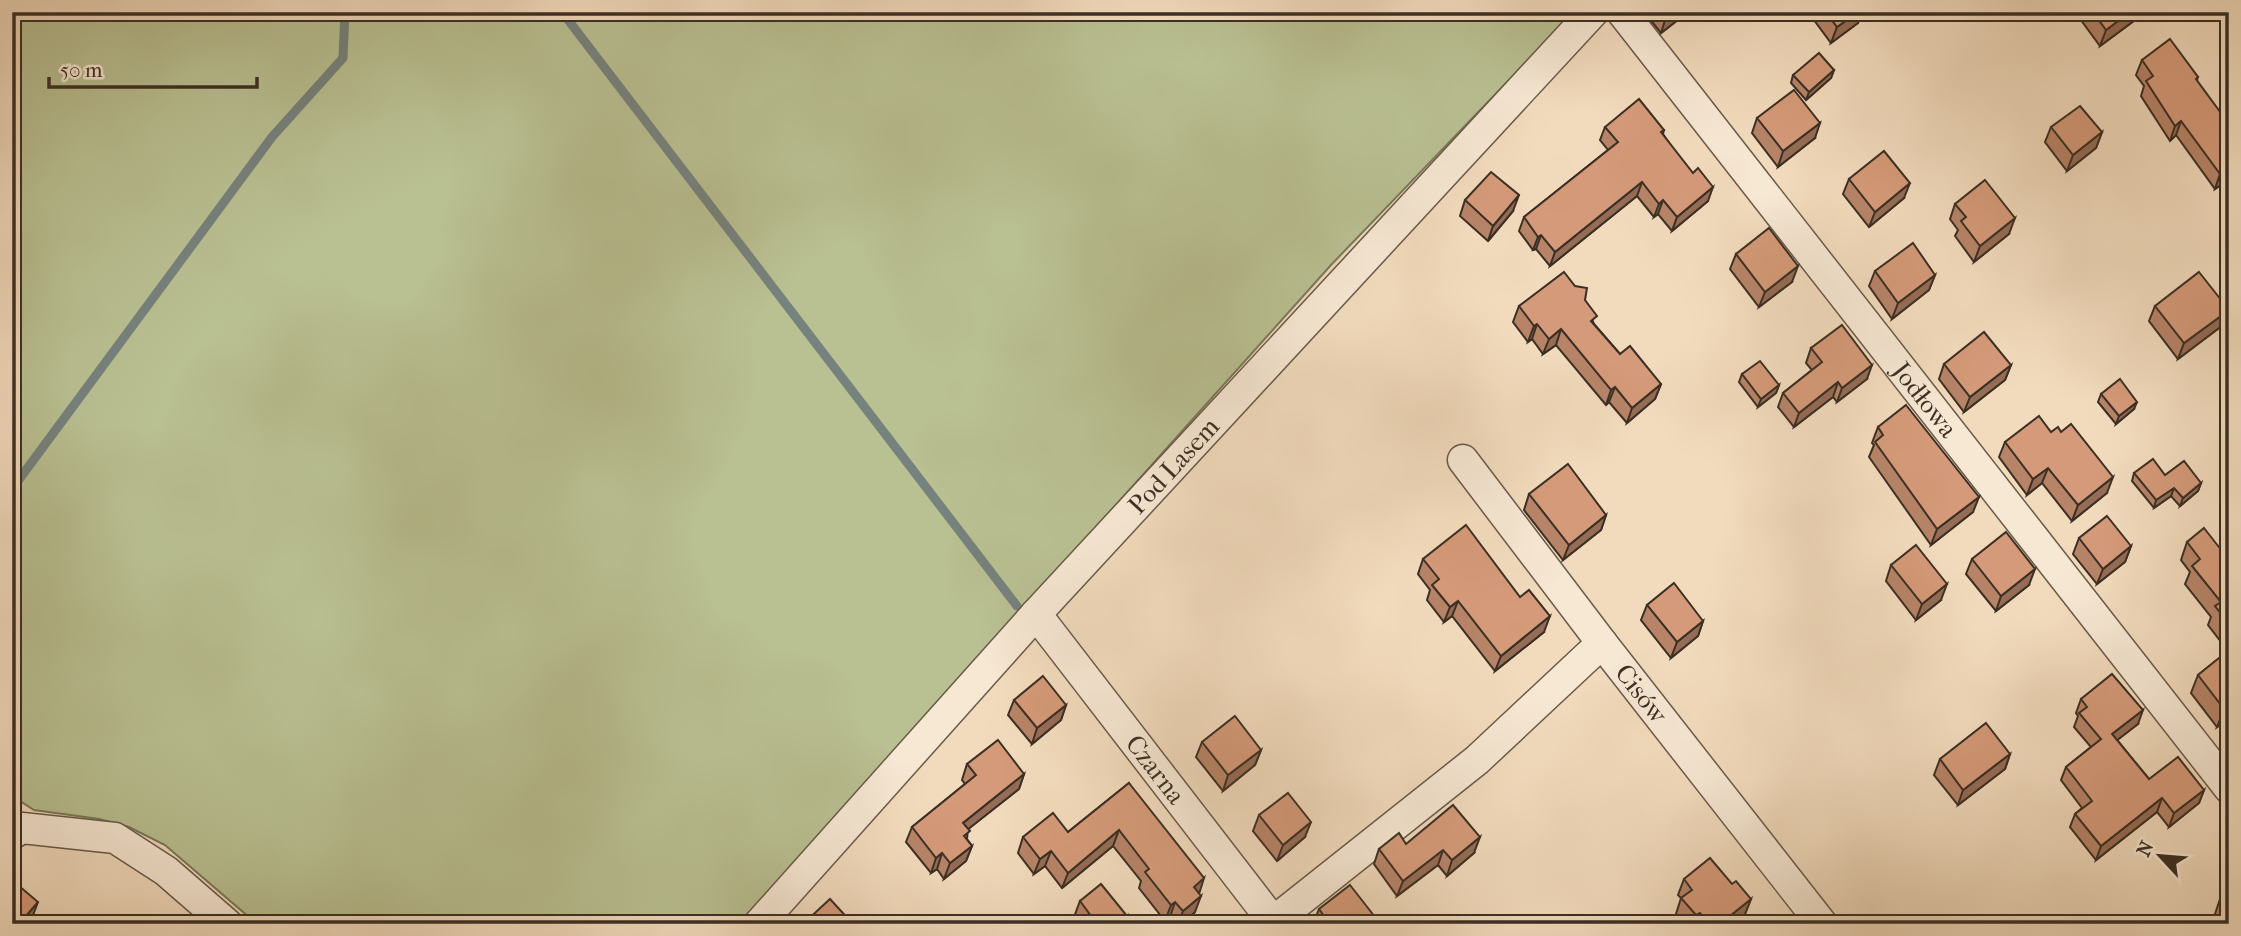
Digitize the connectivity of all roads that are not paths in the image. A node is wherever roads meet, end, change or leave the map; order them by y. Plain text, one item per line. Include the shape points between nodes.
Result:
1 (1593, 12) edge
2 (1622, 12) edge
3 (1463, 460) dead end
4 (1036, 614) junction
5 (1602, 643) junction
6 (2229, 788) edge
7 (12, 834) edge
8 (1274, 923) edge
9 (227, 924) edge
10 (759, 924) edge
11 (1822, 924) edge

1 - 4 street, Pod Lasem
2 - 6 street, Jodłowa
3 - 5 street, Cisów
4 - 8 street, Czarna
4 - 10 street, Pod Lasem
5 - 8 street via 1478,760
5 - 11 street, Cisów
7 - 9 street via 22,828 115,838 166,871

